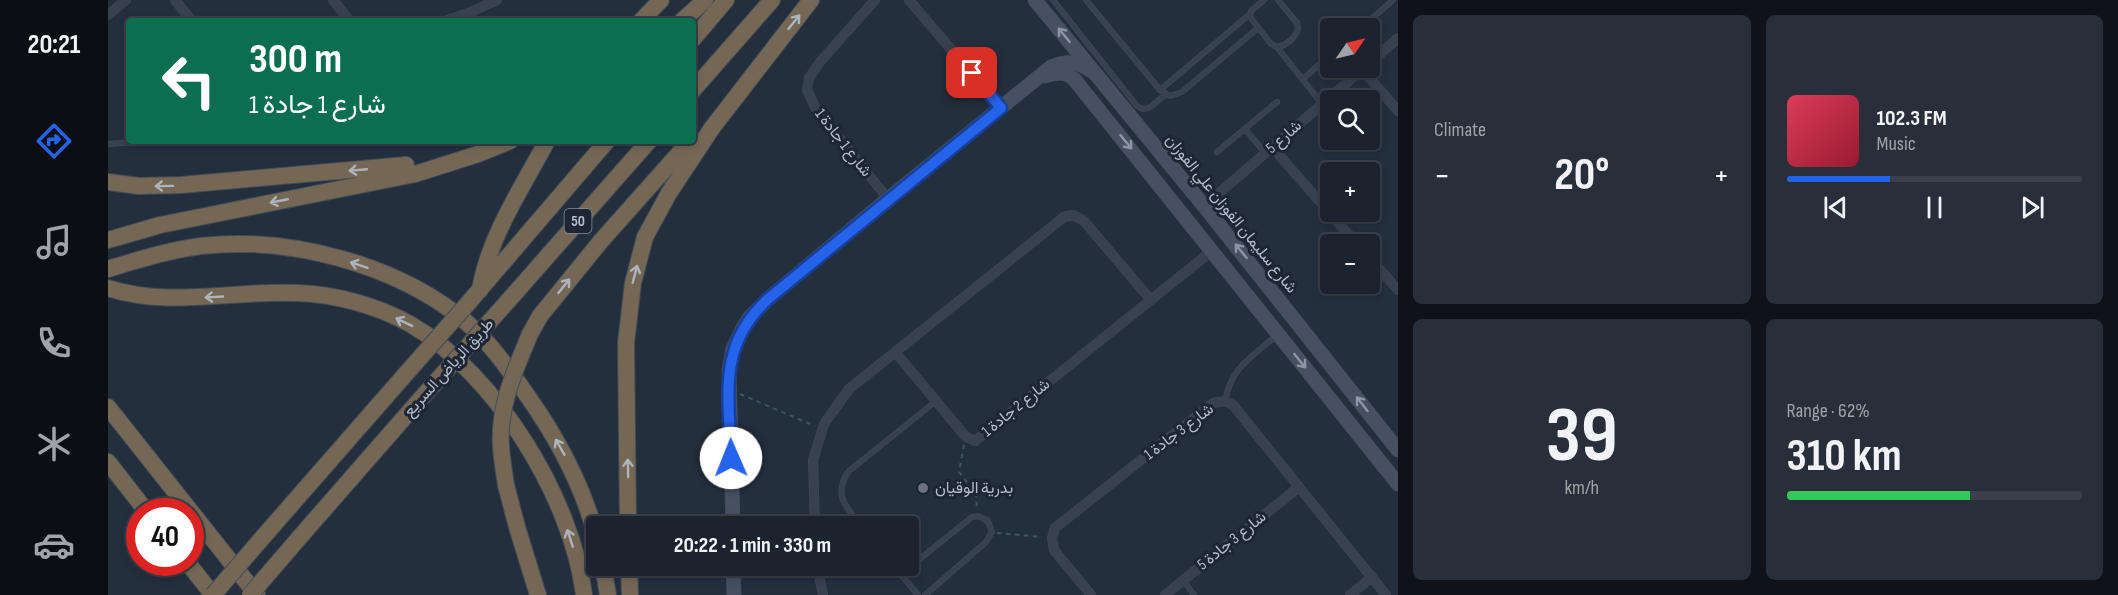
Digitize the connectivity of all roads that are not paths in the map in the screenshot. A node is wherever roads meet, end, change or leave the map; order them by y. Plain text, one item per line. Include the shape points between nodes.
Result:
1 (126, 0) edge
2 (175, 0) edge
3 (333, 0) edge
4 (661, 0) edge
5 (692, 0) edge
6 (705, 0) edge
7 (726, 0) edge
8 (772, 0) edge
9 (811, 0) edge
10 (875, 0) edge
11 (909, 0) edge
12 (1035, 0) edge
13 (1053, 0) edge
14 (1086, 0) edge
15 (1264, 0) edge
16 (1278, 0) edge
17 (1393, 0) edge
18 (490, 2) edge
19 (1250, 14) junction
20 (108, 15) edge
21 (190, 18) edge
22 (348, 18) edge
23 (452, 18) edge
24 (644, 18) edge
25 (677, 18) edge
26 (685, 18) edge
27 (1372, 18) edge
28 (1258, 28) junction
29 (696, 35) edge
30 (1398, 38) edge
31 (774, 46) junction
32 (1277, 47) junction
33 (1380, 54) edge
34 (1320, 64) edge
35 (1043, 76) junction
36 (1352, 78) edge
37 (1373, 78) edge
38 (1303, 79) junction
39 (1101, 80) junction
40 (696, 87) edge
41 (1160, 90) junction
42 (1338, 90) edge
43 (1165, 95) junction
44 (1089, 97) junction
45 (1320, 101) edge
46 (1277, 102) dead end
47 (1320, 106) edge
48 (1001, 108) junction
49 (1398, 111) edge
50 (1245, 129) junction
51 (696, 134) edge
52 (126, 143) edge
53 (108, 144) edge
54 (503, 144) edge
55 (545, 144) edge
56 (603, 144) edge
57 (645, 144) edge
58 (688, 144) edge
59 (1268, 150) junction
60 (1217, 152) dead end
61 (478, 154) junction
62 (108, 182) edge
63 (888, 199) junction
64 (1204, 206) junction
65 (1348, 234) edge
66 (108, 240) edge
67 (1213, 250) junction
68 (108, 269) edge
69 (1380, 269) edge
70 (108, 288) edge
71 (1398, 290) edge
72 (1276, 295) junction
73 (475, 296) junction
74 (1150, 299) junction
75 (1257, 308) junction
76 (1293, 317) junction
77 (1279, 335) junction
78 (896, 353) junction
79 (936, 401) junction
80 (1225, 401) junction
81 (108, 407) edge
82 (1398, 450) edge
83 (108, 462) edge
84 (1398, 484) edge
85 (1299, 487) junction
86 (136, 498) edge
87 (591, 516) edge
88 (628, 516) edge
89 (732, 516) edge
90 (815, 516) edge
91 (853, 516) edge
92 (919, 559) edge
93 (198, 576) edge
94 (605, 576) edge
95 (629, 576) edge
96 (733, 576) edge
97 (819, 576) edge
98 (903, 576) edge
99 (1372, 577) junction
100 (1183, 580) junction
101 (213, 595) edge
102 (250, 595) edge
103 (257, 595) edge
104 (538, 595) edge
105 (584, 595) edge
106 (609, 595) edge
107 (630, 595) edge
108 (734, 595) edge
109 (824, 595) edge
110 (918, 595) edge
111 (924, 595) edge
112 (1091, 595) edge
113 (1165, 595) edge
114 (1194, 595) edge
115 (1350, 595) edge
116 (1386, 595) edge

1 - 20 street
2 - 21 street
3 - 22 street
4 - 24 highway
5 - 25 highway
6 - 26 highway
7 - 29 highway
8 - 40 highway
31 -> 9 highway
10 - 63 street, شارع 1 جادة 1 via 820,62 809,78 807,90 816,109
11 - 48 street
39 -> 12 street, شارع سليمان الفوزان علي الفوزان
13 - 43 lane via 1137,106 1149,108
14 - 41 lane
15 - 19 lane
16 - 32 lane via 1299,29
17 - 27 lane
18 - 23 street
19 - 28 lane
19 - 41 lane
28 - 32 lane
28 - 43 lane via 1182,92
30 - 33 street, شارع 5
31 - 51 highway
88 -> 31 highway via 626,343 633,283 645,237 712,128
32 - 38 lane
34 - 38 lane
35 - 39 street via 1051,67 1075,62
35 - 44 street via 1069,74
35 - 48 street
36 - 42 street, شارع 5
37 - 49 street
38 - 45 lane
39 - 44 street via 1089,90
39 - 64 street, شارع سليمان الفوزان علي الفوزان
41 - 43 lane
44 -> 67 street
46 - 50 lane
47 - 59 street, شارع 5
48 - 63 street
50 - 59 lane
50 - 60 lane
52 - 53 lane
54 - 61 highway
55 - 73 highway via 491,248
56 - 73 highway, طريق الرياض السريع / 50
57 - 102 highway, طريق الرياض السريع / 50, bridge
104 -> 58 highway, bridge via 506,485 501,446 504,406 516,368 540,316
59 - 64 street, شارع 5
59 - 65 street
61 -> 62 highway via 395,167 216,183 139,186
61 -> 66 highway via 415,174 160,225
63 - 89 street via 768,299 750,317 733,349 729,370
72 -> 64 street, شارع سليمان الفوزان علي الفوزان
67 - 74 street, شارع 2 جادة 1
67 - 75 street
87 -> 68 highway via 571,467 506,366 467,322 434,298 390,276 282,246 199,247
69 - 71 street
105 -> 70 highway via 562,514 524,440 449,352 410,324 337,298 298,293 180,298
72 - 75 street via 1270,306
72 - 76 street, شارع سليمان الفوزان علي الفوزان
73 - 101 highway, طريق الرياض السريع / 50, bridge
74 - 78 street via 1084,221 1073,215 1064,217
74 - 79 street, شارع 2 جادة 1 via 975,441 965,436
75 - 77 street
76 - 77 street via 1278,321
82 -> 76 street, شارع سليمان الفوزان علي الفوزان
77 - 80 lane via 1234,373
77 -> 84 street
78 - 79 street, شارع 2 جادة 1
78 - 90 street via 849,389 824,424 813,460
79 - 91 lane via 843,479 841,497
80 - 85 street, شارع 3 جادة 1 via 1233,405
80 - 112 street, شارع 3 جادة 1 via 1213,403 1055,528 1054,550
81 - 103 highway
83 - 86 highway
85 - 99 street, شارع 3 جادة 1
85 - 100 street, شارع 3 جادة 5
92 - 111 lane via 967,520 978,516 988,521 992,532 986,542
93 - 101 highway
94 - 106 highway
95 - 107 highway
96 - 108 street
97 - 109 street
98 - 110 lane
99 - 115 street
99 - 116 street, شارع 3 جادة 1
100 - 113 street, شارع 3 جادة 5
100 - 114 lane

